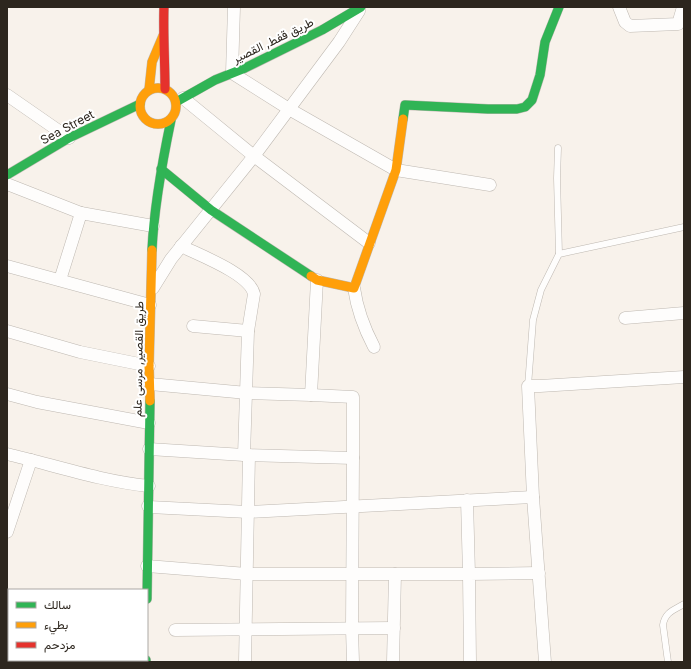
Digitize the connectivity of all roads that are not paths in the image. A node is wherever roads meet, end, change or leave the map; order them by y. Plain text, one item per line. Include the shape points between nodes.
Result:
1 (164, 7) edge
2 (234, 7) edge
3 (361, 7) edge
4 (559, 7) edge
5 (620, 7) edge
6 (683, 7) edge
7 (163, 36) junction
8 (232, 73) junction
9 (201, 78) dead end
10 (215, 80) junction
11 (169, 88) junction
12 (149, 90) junction
13 (7, 95) edge
14 (180, 100) junction
15 (140, 104) junction
16 (289, 109) junction
17 (171, 120) junction
18 (69, 138) junction
19 (558, 148) dead end
20 (254, 156) junction
21 (161, 170) junction
22 (396, 170) junction
23 (7, 175) edge
24 (7, 184) edge
25 (490, 185) dead end
26 (211, 210) junction
27 (81, 213) junction
28 (153, 226) junction
29 (684, 226) edge
30 (369, 243) junction
31 (181, 246) junction
32 (559, 254) junction
33 (7, 266) edge
34 (60, 280) junction
35 (317, 280) junction
36 (354, 288) junction
37 (151, 292) junction
38 (150, 305) junction
39 (684, 313) edge
40 (625, 318) dead end
41 (193, 326) dead end
42 (7, 331) edge
43 (248, 331) junction
44 (374, 347) dead end
45 (149, 366) junction
46 (684, 377) edge
47 (150, 384) junction
48 (528, 386) junction
49 (247, 393) junction
50 (7, 394) edge
51 (311, 394) junction
52 (149, 423) junction
53 (149, 449) junction
54 (7, 454) edge
55 (247, 455) junction
56 (353, 458) junction
57 (31, 460) junction
58 (148, 486) junction
59 (533, 497) junction
60 (467, 500) junction
61 (148, 506) junction
62 (352, 507) junction
63 (248, 512) junction
64 (7, 529) edge
65 (147, 566) junction
66 (539, 573) junction
67 (247, 574) junction
68 (352, 574) junction
69 (395, 574) junction
70 (469, 574) junction
71 (147, 589) edge
72 (684, 604) edge
73 (394, 628) junction
74 (352, 629) junction
75 (175, 630) dead end
76 (246, 630) junction
77 (245, 662) edge
78 (354, 662) edge
79 (394, 662) edge
80 (470, 662) edge
81 (545, 662) edge
82 (668, 662) edge

1 - 7 main road
2 - 8 street
3 - 8 main road, طريق قفط, القصير via 322,30
3 - 16 street via 339,42
4 - 22 main road via 545,42 540,75 532,100 525,107 488,109 405,105
5 - 6 street via 625,22 630,26 678,24
7 - 11 main road
7 - 12 main road via 153,56
8 - 10 main road, طريق قفط, القصير
8 - 16 street
9 - 10 main road
10 - 14 main road, طريق قفط, القصير
11 - 12 main road via 158,87
11 - 14 main road
12 - 15 main road
13 - 18 street
14 - 17 main road
14 - 20 street
15 - 17 main road via 141,112 148,121 160,124
15 - 18 main road, Sea Street
16 - 20 street
16 - 22 street
17 - 21 main road, طريق القصير, مرسى علم
18 - 23 main road, Sea Street
19 - 32 lane
20 - 26 street
20 - 30 street
21 - 26 main road
21 - 28 main road, طريق القصير, مرسى علم
22 - 25 street
22 - 30 main road
24 - 27 street
26 - 31 street
26 - 35 main road
27 - 28 street
27 - 34 street
28 - 37 main road, طريق القصير, مرسى علم
29 - 32 lane
30 - 36 main road
31 - 37 street
31 - 43 street via 233,271 253,289
32 - 48 lane via 542,290 533,320
33 - 34 street
34 - 38 street
35 - 36 main road
35 - 51 street
36 - 44 street via 360,316
37 - 38 main road, طريق القصير, مرسى علم
38 - 45 main road, طريق القصير, مرسى علم
39 - 40 street
41 - 43 street
42 - 45 street via 80,352
43 - 49 street
45 - 47 main road, طريق القصير, مرسى علم
46 - 48 street
47 - 49 street
47 - 52 main road, طريق القصير, مرسى علم
48 - 59 street
49 - 51 street
49 - 55 street
50 - 52 street
51 - 56 street via 353,397
52 - 53 main road, طريق القصير, مرسى علم
53 - 55 street
53 - 58 main road, طريق القصير, مرسى علم
54 - 57 street
55 - 56 street
55 - 63 street
56 - 62 street
57 - 58 street via 120,482
57 - 64 street
58 - 61 main road, طريق القصير, مرسى علم
59 - 60 street
59 - 66 street
60 - 62 street
60 - 70 street
61 - 63 street
61 - 65 main road, طريق القصير, مرسى علم
62 - 63 street
62 - 68 street
63 - 67 street
65 - 67 street
65 - 71 main road, طريق القصير, مرسى علم
66 - 70 street
66 - 81 street
67 - 68 street
67 - 76 street
68 - 69 street
68 - 74 street
69 - 70 street
69 - 73 street
70 - 80 street
72 - 82 lane via 666,615 664,620
73 - 74 street
73 - 79 street
74 - 76 street
74 - 78 street
75 - 76 street
76 - 77 street

